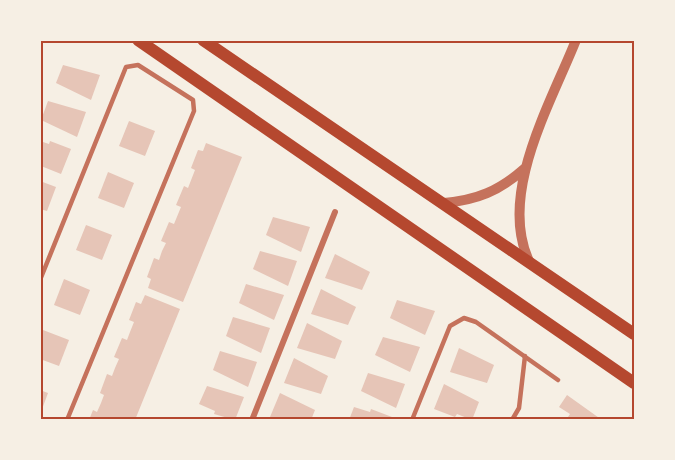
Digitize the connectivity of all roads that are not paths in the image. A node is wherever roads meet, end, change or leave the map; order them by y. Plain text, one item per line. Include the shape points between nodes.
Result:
1 (138, 40) edge
2 (203, 40) edge
3 (576, 40) edge
4 (524, 169) junction
5 (444, 203) junction
6 (335, 212) dead end
7 (529, 261) junction
8 (40, 280) edge
9 (634, 334) edge
10 (525, 356) junction
11 (558, 380) dead end
12 (634, 383) edge
13 (67, 420) edge
14 (252, 420) edge
15 (412, 420) edge
16 (512, 420) edge

1 - 12 main road
2 - 5 main road
3 - 4 street
4 - 5 street via 487,195
4 - 7 street via 518,219 521,244
5 - 7 main road
6 - 14 street
7 - 9 main road
8 - 13 lane via 126,67 138,65 193,100 194,111
10 - 11 lane
10 - 15 lane via 464,318 450,326
10 - 16 lane via 519,408

